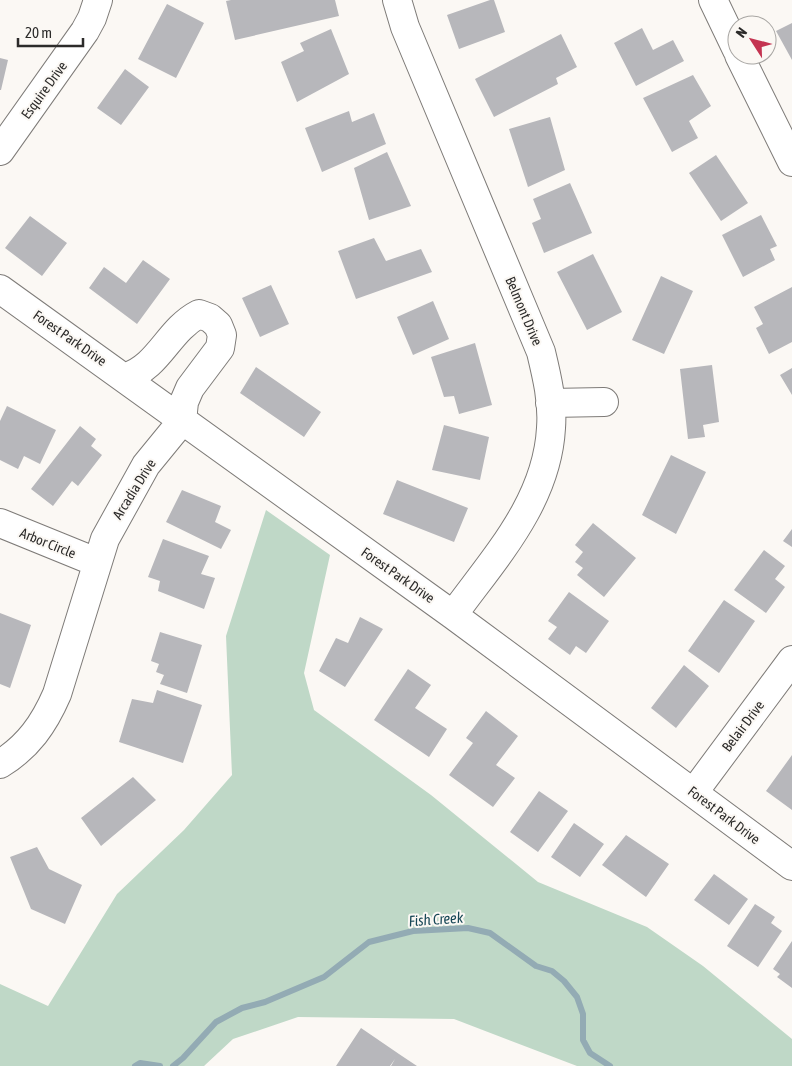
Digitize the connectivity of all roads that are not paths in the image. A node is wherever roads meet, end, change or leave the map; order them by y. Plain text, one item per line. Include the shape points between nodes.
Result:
1 (98, 0) edge
2 (397, 0) edge
3 (713, 0) edge
4 (727, 29) edge
5 (745, 65) edge
6 (0, 151) edge
7 (792, 162) edge
8 (0, 289) edge
9 (126, 377) junction
10 (604, 402) dead end
11 (550, 403) junction
12 (182, 421) junction
13 (0, 523) edge
14 (96, 562) junction
15 (454, 615) junction
16 (792, 660) edge
17 (0, 764) edge
18 (694, 792) junction
19 (792, 866) edge

1 - 6 street, Esquire Drive via 85,31
2 - 11 street, Belmont Drive via 405,27 541,352
3 - 4 street
5 - 7 street
8 - 9 street, Forest Park Drive
9 - 12 street, Forest Park Drive
9 - 12 street, Arcadia Drive via 149,366 172,335 188,320 199,314 210,318 222,335 220,348 190,388 184,402
10 - 11 street
11 - 15 street, Belmont Drive via 549,447 539,488 519,524
12 - 14 street, Arcadia Drive via 142,472 116,517
12 - 15 street, Forest Park Drive
13 - 14 street, Arbor Circle
14 - 17 street, Arcadia Drive via 57,694 48,714 24,746
15 - 18 street, Forest Park Drive
16 - 18 street, Belair Drive
18 - 19 street, Forest Park Drive

